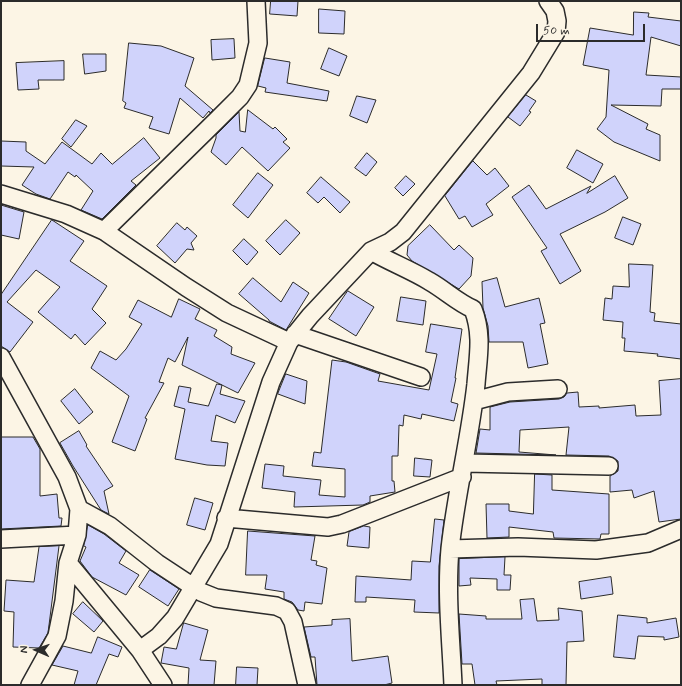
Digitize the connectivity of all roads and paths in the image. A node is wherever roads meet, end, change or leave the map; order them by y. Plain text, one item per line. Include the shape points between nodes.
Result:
1 (256, 1) edge
2 (548, 1) edge
3 (1, 194) edge
4 (104, 230) junction
5 (371, 251) junction
6 (292, 338) junction
7 (1, 357) edge
8 (421, 377) dead end
9 (558, 389) dead end
10 (474, 401) junction
11 (609, 466) dead end
12 (463, 470) junction
13 (79, 509) junction
14 (226, 518) junction
15 (681, 529) edge
16 (77, 535) junction
17 (1, 539) edge
18 (450, 549) junction
19 (68, 563) junction
20 (194, 586) junction
21 (140, 650) junction
22 (30, 685) edge
23 (163, 685) edge
24 (307, 685) edge
25 (453, 685) edge

1 - 4 street via 258,44 248,85 240,97
2 - 5 street via 555,12 556,32 531,73 403,232
3 - 4 street via 66,214
4 - 6 street via 227,313
5 - 6 street
5 - 10 street via 428,280 460,303 474,309 479,324 480,340
6 - 8 street
6 - 14 street via 271,382
7 - 13 street via 67,477
9 - 10 street via 508,392
10 - 12 street
11 - 12 street
12 - 14 street via 342,524 328,527
12 - 18 street
13 - 16 street
13 - 20 street via 110,526 157,563
14 - 20 street via 219,544
15 - 18 street via 648,543 596,550 518,547
16 - 17 street
16 - 19 street
18 - 25 street via 449,603
19 - 21 street
19 - 22 street via 57,636
20 - 21 street via 175,618 159,636
20 - 24 street via 216,598 276,606 287,611 293,622
21 - 23 street

